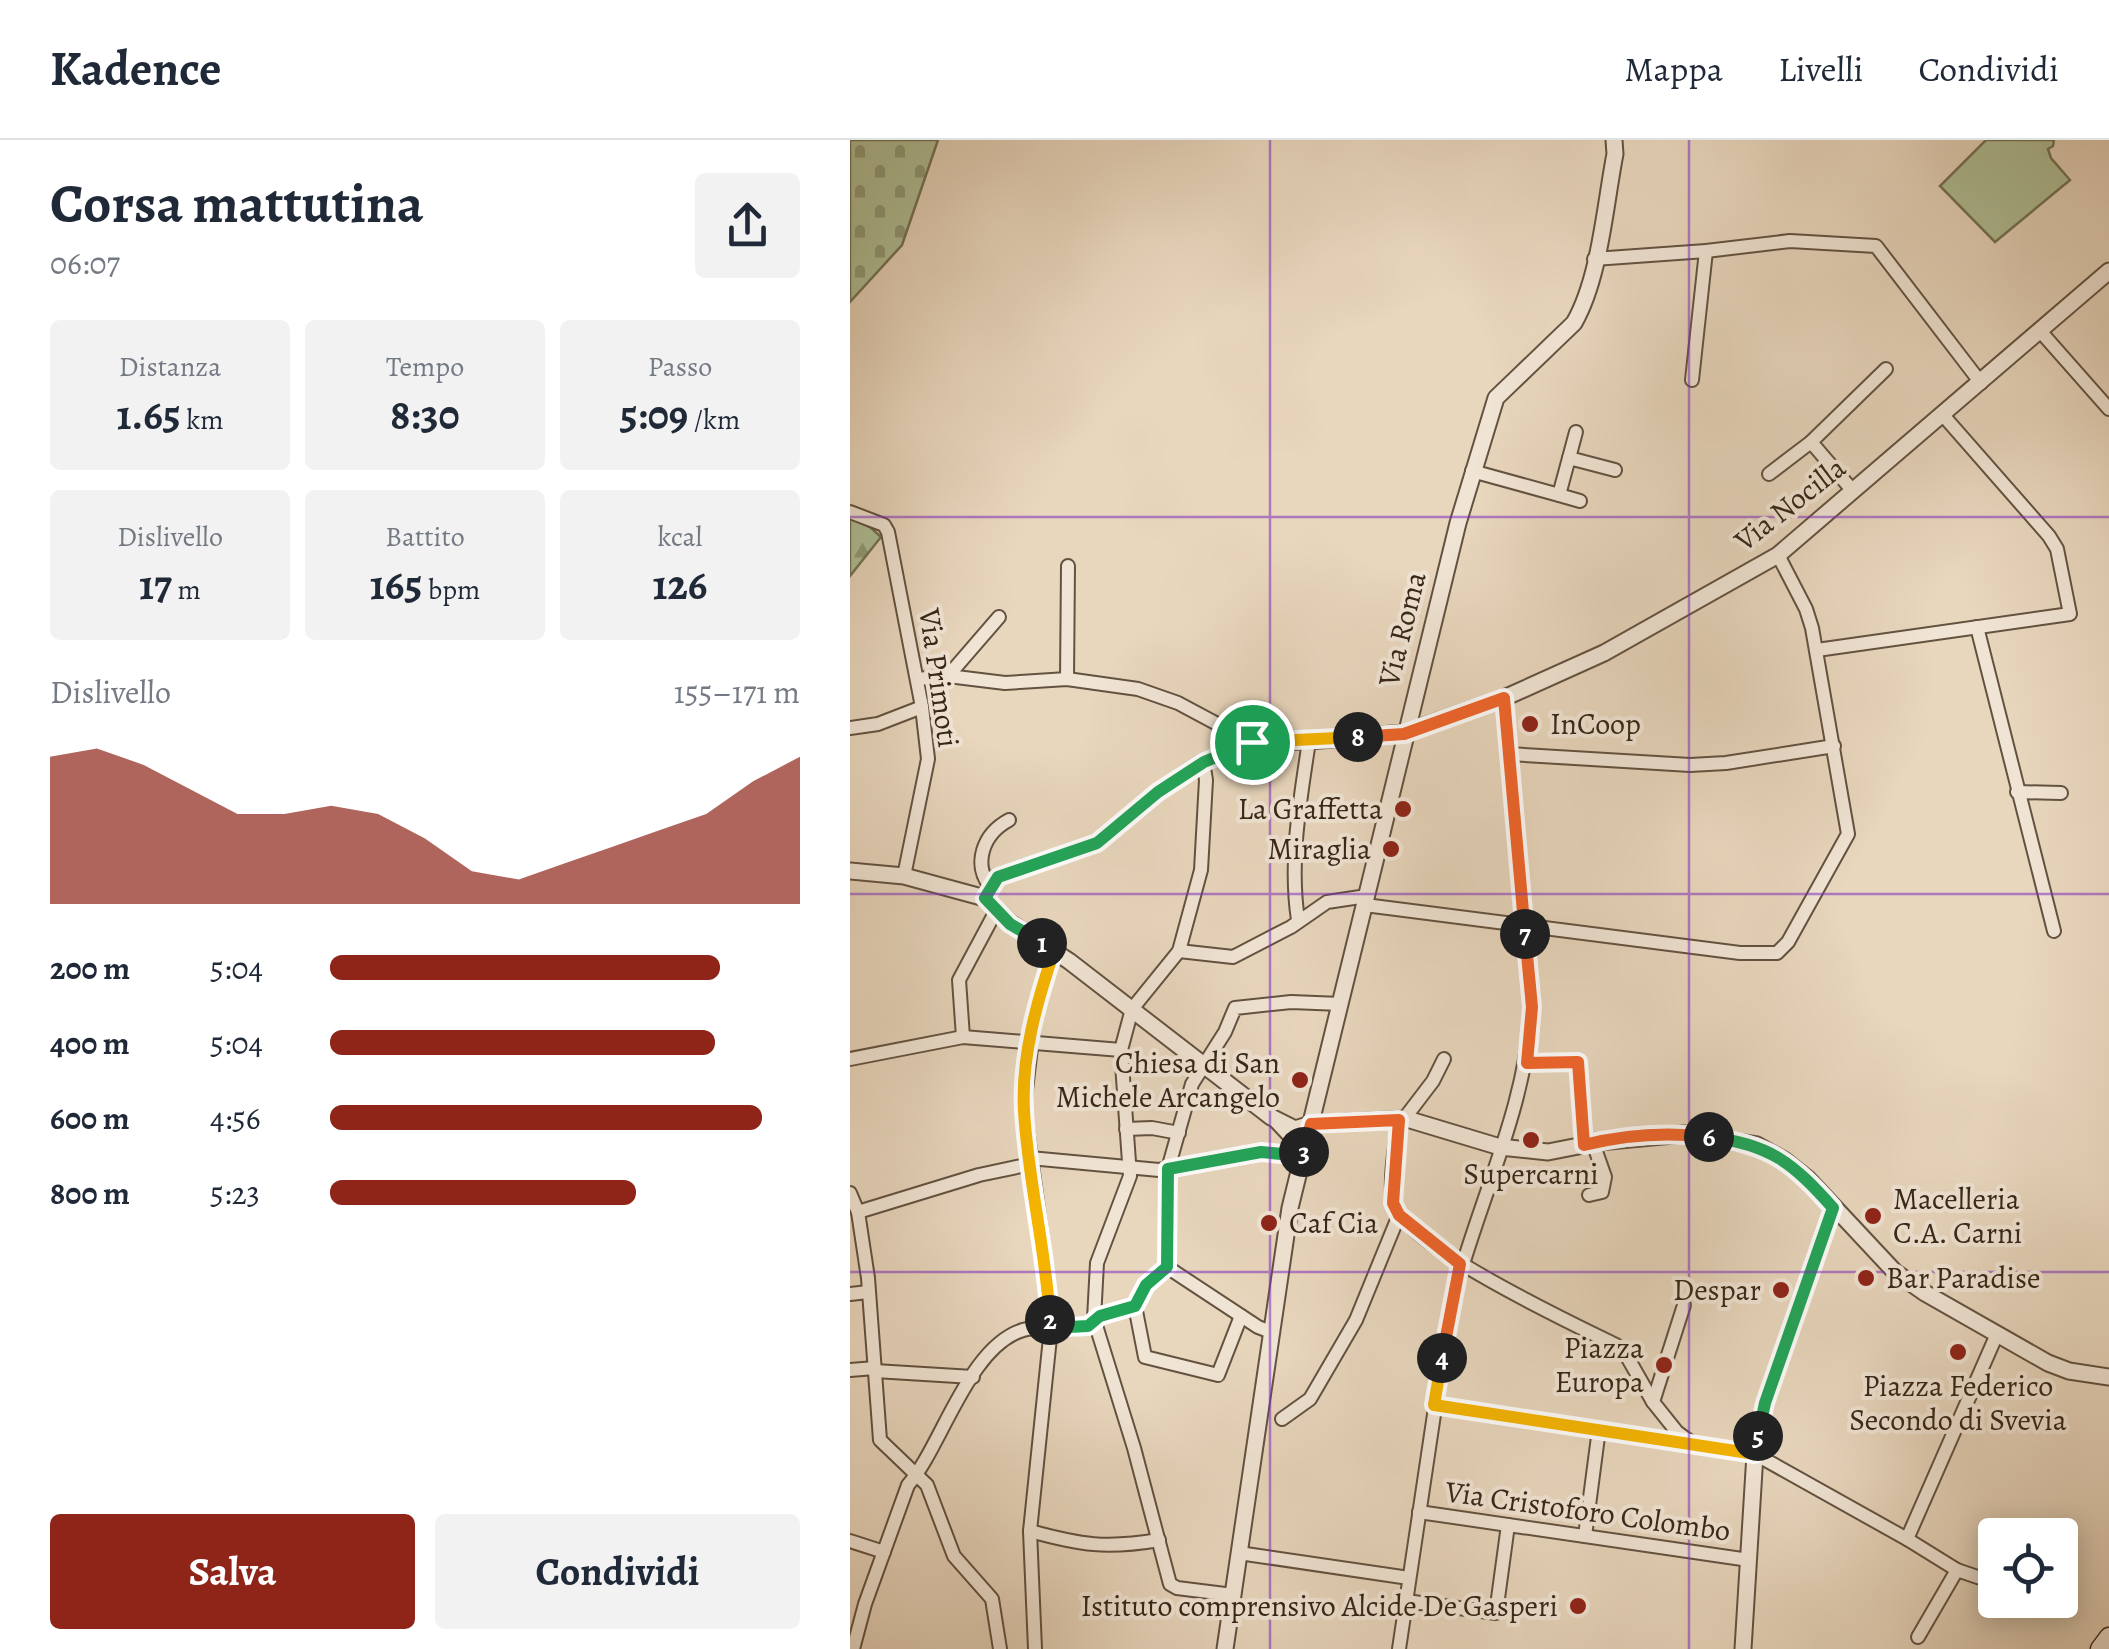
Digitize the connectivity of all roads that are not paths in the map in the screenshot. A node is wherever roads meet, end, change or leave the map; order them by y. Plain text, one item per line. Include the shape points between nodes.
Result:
1 (1614, 140) edge
2 (1706, 252) junction
3 (1594, 259) junction
4 (2109, 271) edge
5 (2041, 332) junction
6 (1886, 368) dead end
7 (1692, 380) dead end
8 (1980, 382) junction
9 (2109, 409) edge
10 (1942, 414) junction
11 (1576, 432) dead end
12 (1811, 442) junction
13 (1569, 458) junction
14 (1472, 470) junction
15 (1616, 470) dead end
16 (1769, 474) dead end
17 (1853, 491) junction
18 (1559, 495) junction
19 (1580, 500) dead end
20 (850, 512) edge
21 (1778, 556) junction
22 (1068, 566) dead end
23 (999, 617) dead end
24 (1976, 627) junction
25 (1817, 650) junction
26 (948, 676) junction
27 (917, 679) junction
28 (1066, 679) junction
29 (1504, 698) junction
30 (922, 707) junction
31 (850, 728) edge
32 (1404, 734) junction
33 (1252, 742) junction
34 (1309, 742) junction
35 (1834, 746) junction
36 (1509, 754) junction
37 (1204, 762) junction
38 (2017, 792) junction
39 (2062, 794) dead end
40 (1009, 820) dead end
41 (850, 871) edge
42 (904, 876) junction
43 (991, 900) junction
44 (1366, 901) junction
45 (1298, 920) junction
46 (1524, 926) junction
47 (2054, 931) dead end
48 (1179, 951) junction
49 (1056, 958) junction
50 (1341, 1004) junction
51 (1132, 1009) junction
52 (962, 1037) junction
53 (1030, 1043) junction
54 (1121, 1050) junction
55 (850, 1059) edge
56 (1444, 1059) dead end
57 (1527, 1063) junction
58 (1203, 1066) junction
59 (1271, 1116) junction
60 (1313, 1116) junction
61 (1403, 1119) junction
62 (1126, 1129) junction
63 (1179, 1133) junction
64 (1588, 1144) junction
65 (1500, 1147) junction
66 (1291, 1154) junction
67 (1030, 1161) junction
68 (1129, 1169) junction
69 (1168, 1169) junction
70 (850, 1192) edge
71 (1589, 1195) dead end
72 (1833, 1208) junction
73 (858, 1212) junction
74 (1399, 1215) junction
75 (1460, 1264) junction
76 (1167, 1267) junction
77 (868, 1292) junction
78 (850, 1294) edge
79 (1684, 1305) dead end
80 (1135, 1306) junction
81 (1241, 1316) junction
82 (1094, 1319) junction
83 (1051, 1328) junction
84 (1272, 1332) junction
85 (1997, 1334) junction
86 (850, 1370) edge
87 (875, 1370) junction
88 (973, 1376) junction
89 (2109, 1377) edge
90 (1653, 1402) junction
91 (1434, 1405) junction
92 (1282, 1419) dead end
93 (1600, 1429) junction
94 (1694, 1444) junction
95 (1755, 1454) junction
96 (918, 1474) junction
97 (1419, 1512) junction
98 (1508, 1525) junction
99 (1030, 1531) junction
100 (1585, 1536) junction
101 (1907, 1538) junction
102 (1159, 1540) junction
103 (850, 1541) edge
104 (884, 1552) junction
105 (1239, 1553) junction
106 (1749, 1560) junction
107 (1957, 1570) junction
108 (1978, 1577) edge
109 (1409, 1578) junction
110 (1233, 1595) junction
111 (1406, 1601) junction
112 (1918, 1637) dead end
113 (2109, 1638) edge
114 (853, 1649) edge
115 (1000, 1649) edge
116 (1035, 1649) edge
117 (1225, 1649) edge
118 (1399, 1649) edge
119 (1743, 1649) edge
120 (2100, 1649) edge

1 - 3 street
2 - 3 street
2 - 7 street
2 - 8 street via 1790,241 1876,246
3 - 14 street, Via Roma via 1574,322 1496,398
4 - 5 street, Via Nocilla
5 - 8 street, Via Nocilla
5 - 9 street
6 - 12 street
8 - 10 street, Via Nocilla
10 - 17 street, Via Nocilla
10 - 24 street via 2057,549 2070,614
11 - 13 street
12 - 16 street
12 - 17 street
13 - 15 street
13 - 18 street
14 - 18 street
14 - 32 street, Via Roma
17 - 21 street, Via Nocilla
18 - 19 street
20 - 27 street, Via Primoti via 888,532
21 - 25 street via 1806,608
21 - 29 street, Via Nocilla via 1604,653
22 - 28 street
23 - 26 street
24 - 25 street
24 - 38 street
25 - 35 street
26 - 27 street
26 - 28 street via 994,683
27 - 30 street, Via Primoti
28 - 33 street via 1178,702
29 - 32 street, Via Nocilla
29 - 36 street
30 - 31 street
30 - 42 street, Via Primoti via 928,759
32 - 34 street, Via Nocilla
32 - 44 street, Via Roma
33 - 34 street, Via Nocilla
33 - 37 street
34 - 45 street via 1294,851
35 - 36 street via 1690,765
35 - 46 street via 1848,834 1777,953
36 - 46 street
37 - 43 street via 1097,843 998,877
37 - 48 street via 1202,870
38 - 39 street
38 - 47 street
40 - 43 street via 990,833 980,863
41 - 42 street
42 - 43 street
43 - 49 street via 1010,924
43 - 52 street via 958,980
44 - 45 street via 1326,902
44 - 46 street
44 - 50 street, Via Roma
45 - 48 street via 1233,957
46 - 57 street via 1532,1007
48 - 51 street
49 - 51 street
49 - 53 street via 1036,1005
50 - 58 street via 1235,1008
50 - 60 street, Via Roma
51 - 54 street
51 - 58 street
52 - 53 street
52 - 55 street
53 - 54 street
53 - 67 street via 1024,1107
54 - 62 street
56 - 61 street
57 - 64 street via 1578,1062
57 - 65 street
58 - 59 street
58 - 63 street
59 - 60 street via 1295,1128
59 - 66 street via 1292,1139
60 - 61 street
60 - 66 street, Via Roma
61 - 65 street
61 - 74 street via 1392,1190
62 - 63 street
62 - 68 street
63 - 69 street
64 - 65 street via 1548,1152
64 - 71 street via 1605,1185
64 - 72 street via 1684,1134 1756,1145 1796,1170
65 - 75 street
66 - 69 street via 1261,1152
66 - 84 street, Via Roma
67 - 68 street
67 - 73 street
67 - 83 street
68 - 69 street
68 - 82 street via 1097,1263
69 - 76 street
70 - 73 street
72 - 85 street via 1896,1272
72 - 95 street via 1765,1403
73 - 77 street
74 - 75 street
74 - 92 street via 1356,1320 1310,1398
75 - 90 street via 1616,1345
75 - 91 street
76 - 80 street
76 - 81 street
77 - 78 street
77 - 87 street
79 - 90 street
80 - 81 street via 1145,1357 1218,1376
80 - 82 street
81 - 84 street
82 - 83 street via 1088,1326
82 - 102 street
83 - 88 street via 1008,1337
83 - 99 street
84 - 105 street, Via Roma
85 - 89 street via 2069,1371
85 - 101 street
86 - 87 street
87 - 88 street
87 - 96 street via 880,1440
88 - 96 street
90 - 94 street
91 - 93 street
91 - 97 street
93 - 94 street
93 - 100 street
94 - 95 street
95 - 101 street
95 - 106 street
96 - 104 street
96 - 115 street via 954,1556 992,1599
97 - 98 street, Via Cristoforo Colombo
97 - 109 street
98 - 100 street, Via Cristoforo Colombo
98 - 111 street via 1496,1613
99 - 102 street via 1082,1545
99 - 116 street
100 - 106 street, Via Cristoforo Colombo
101 - 107 street
102 - 110 street via 1170,1584
103 - 104 street
104 - 114 street
105 - 109 street
105 - 110 street, Via Roma
106 - 119 street
107 - 108 street
107 - 112 street
109 - 111 street
110 - 117 street, Via Roma
111 - 118 street
113 - 120 main road

